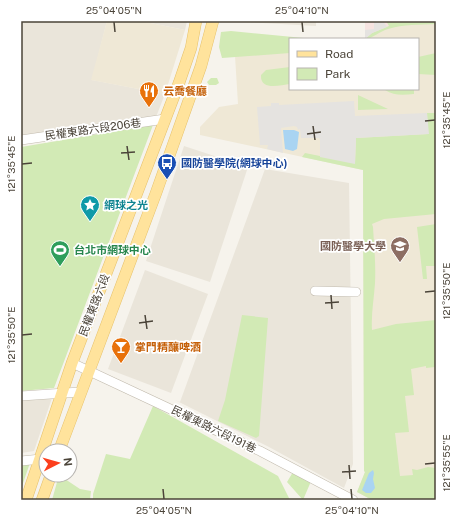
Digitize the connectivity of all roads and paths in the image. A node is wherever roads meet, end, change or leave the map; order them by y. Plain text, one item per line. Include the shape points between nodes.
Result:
1 (196, 21) edge
2 (213, 21) edge
3 (166, 118) junction
4 (21, 140) edge
5 (315, 291) dead end
6 (356, 292) dead end
7 (72, 363) junction
8 (89, 370) junction
9 (61, 392) junction
10 (80, 392) junction
11 (21, 396) edge
12 (46, 443) edge
13 (62, 443) edge
14 (38, 459) edge
15 (21, 461) edge
16 (38, 467) edge
17 (48, 483) edge
18 (26, 500) edge
19 (42, 500) edge
20 (353, 500) edge

1 - 3 main road, 民權東路六段 via 191,48
2 - 8 main road, 民權東路六段 via 201,66 156,193
3 - 4 street, 民權東路六段206巷
3 - 7 main road, 民權東路六段
5 - 6 street
7 - 8 street, 民權東路六段191巷
7 - 9 main road, 民權東路六段
8 - 10 main road, 民權東路六段
8 - 20 street, 民權東路六段191巷 via 265,453
9 - 10 street
9 - 11 street
9 - 12 main road, 民權東路六段
10 - 13 main road, 民權東路六段
14 - 15 street
16 - 18 main road, 民權東路六段
17 - 19 main road

